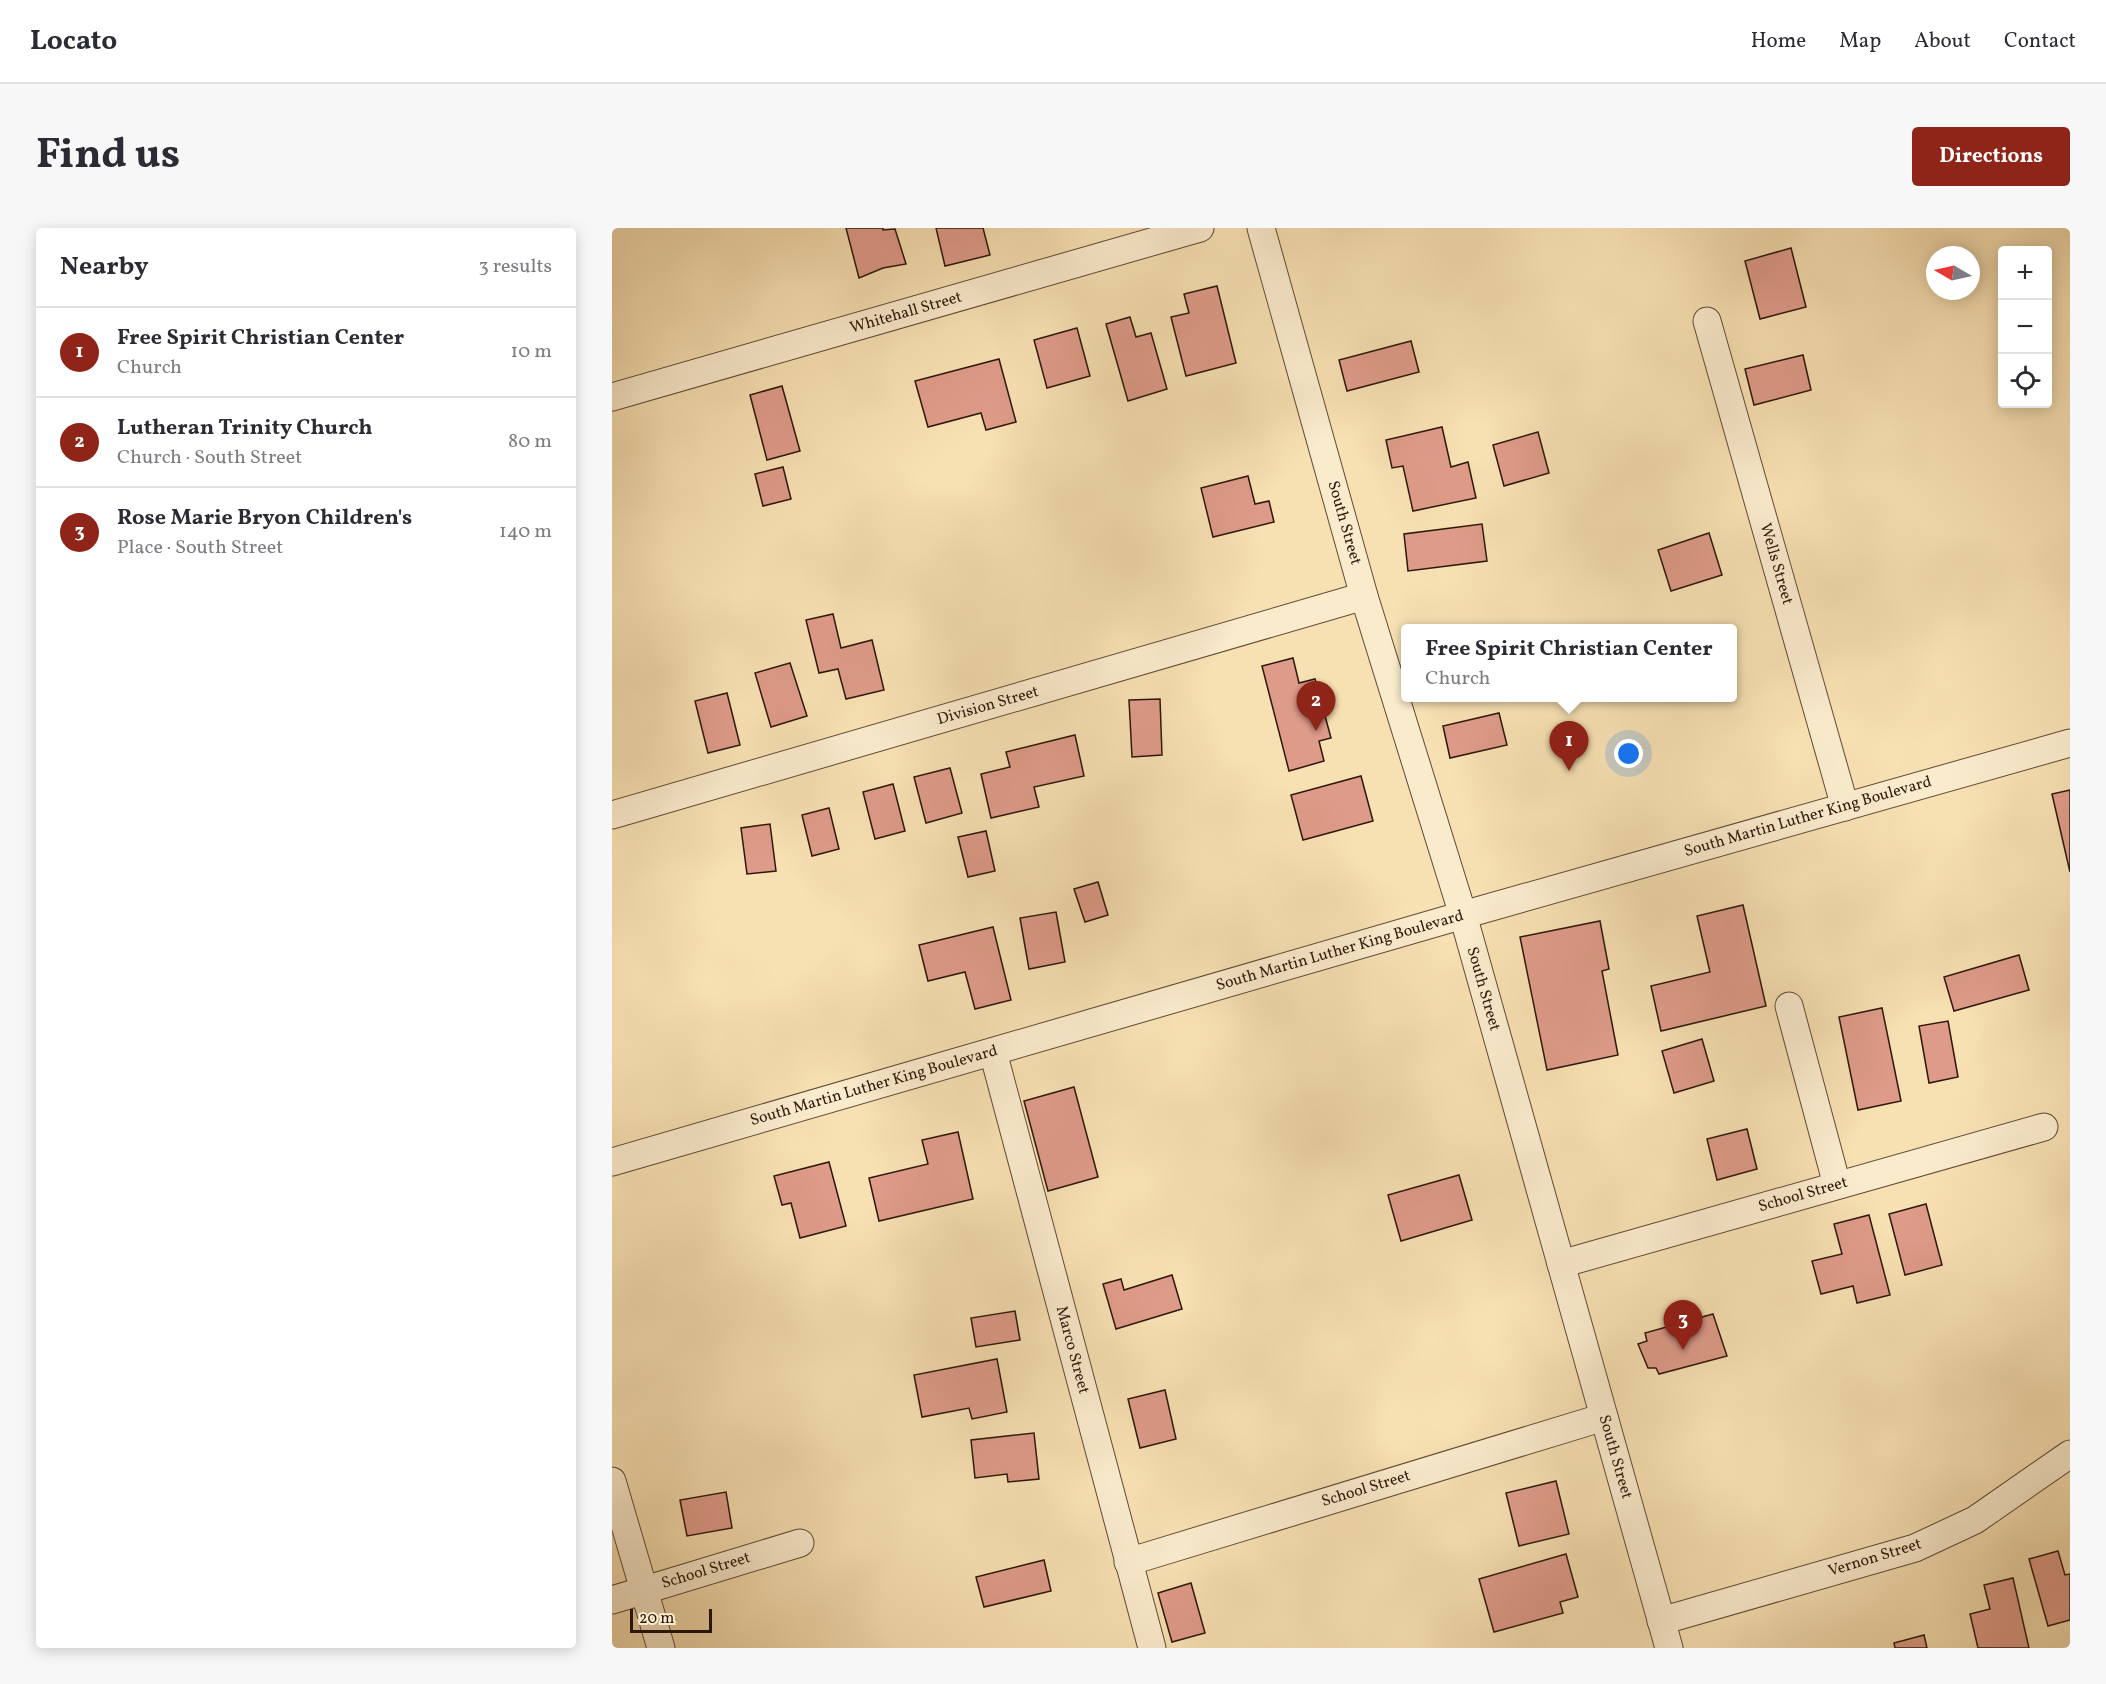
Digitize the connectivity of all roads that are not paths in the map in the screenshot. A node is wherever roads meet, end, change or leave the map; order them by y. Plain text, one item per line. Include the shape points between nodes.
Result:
1 (1200, 228) edge
2 (1261, 228) edge
3 (1707, 321) dead end
4 (612, 397) edge
5 (1364, 596) junction
6 (2070, 743) edge
7 (1845, 807) junction
8 (612, 815) edge
9 (1462, 915) junction
10 (1789, 1006) dead end
11 (993, 1052) junction
12 (2044, 1127) dead end
13 (612, 1162) edge
14 (1837, 1185) junction
15 (1562, 1264) junction
16 (1604, 1417) junction
17 (2070, 1454) edge
18 (612, 1481) edge
19 (800, 1542) dead end
20 (1128, 1562) junction
21 (642, 1590) junction
22 (612, 1600) edge
23 (1661, 1621) junction
24 (661, 1648) edge
25 (1152, 1648) edge
26 (1669, 1648) edge

1 - 4 street, Whitehall Street
2 - 5 street, South Street
3 - 7 street, Wells Street
5 - 8 street, Division Street
5 - 9 street, South Street
6 - 7 street, South Martin Luther King Boulevard
7 - 9 street, South Martin Luther King Boulevard
9 - 11 street, South Martin Luther King Boulevard
9 - 15 street, South Street
10 - 14 street
11 - 13 street, South Martin Luther King Boulevard
11 - 20 street, Marco Street
12 - 14 street, School Street
14 - 15 street, School Street
15 - 16 street, South Street
16 - 20 street, School Street
16 - 23 street, South Street
17 - 23 street, Vernon Street via 1975,1520 1915,1548
18 - 21 street
19 - 21 street, School Street
20 - 25 street, Marco Street
21 - 22 street, School Street
21 - 24 street
23 - 26 street, South Street

